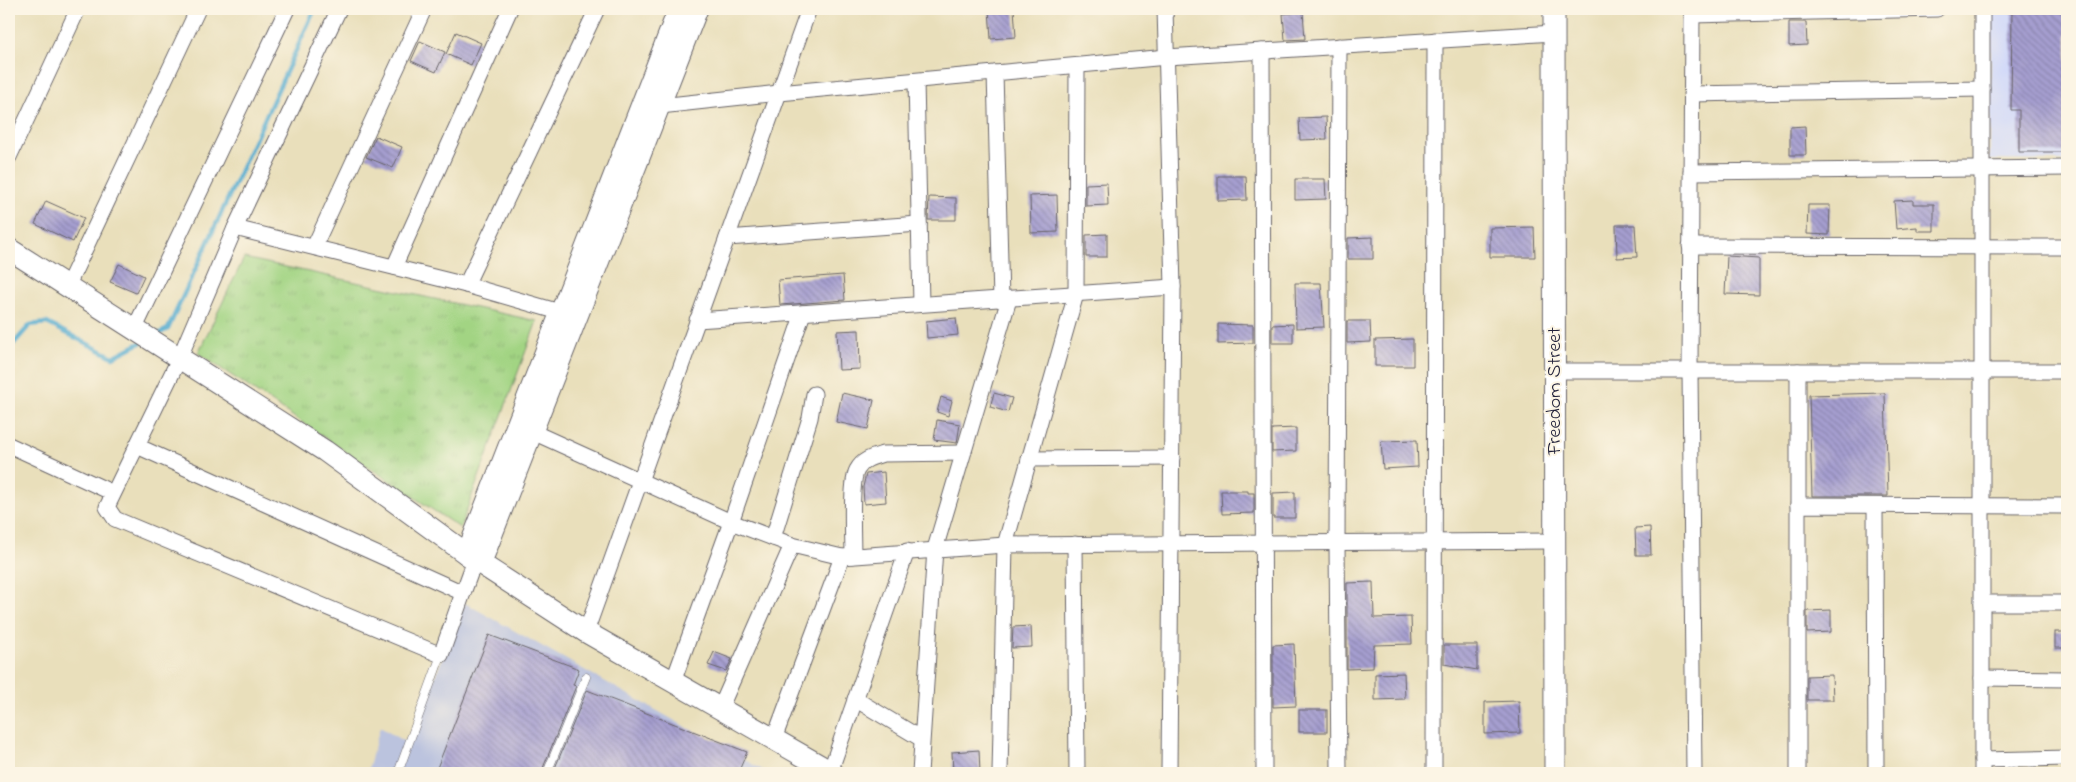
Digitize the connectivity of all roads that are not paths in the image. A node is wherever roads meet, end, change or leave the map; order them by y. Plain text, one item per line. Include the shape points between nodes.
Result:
1 (78, 9) edge
2 (198, 9) edge
3 (287, 9) edge
4 (339, 9) edge
5 (424, 9) edge
6 (510, 9) edge
7 (597, 9) edge
8 (691, 9) edge
9 (809, 9) edge
10 (1166, 9) edge
11 (1554, 9) edge
12 (1937, 9) edge
13 (1982, 9) edge
14 (1692, 12) edge
15 (1554, 33) junction
16 (1435, 40) junction
17 (1339, 46) junction
18 (1262, 51) junction
19 (1167, 58) junction
20 (1077, 66) junction
21 (995, 73) junction
22 (916, 80) junction
23 (1982, 89) junction
24 (779, 93) junction
25 (1691, 94) junction
26 (650, 107) junction
27 (9, 156) edge
28 (1982, 168) junction
29 (2067, 168) edge
30 (1691, 172) junction
31 (919, 224) junction
32 (235, 228) junction
33 (727, 238) junction
34 (1690, 246) junction
35 (314, 247) junction
36 (1982, 247) junction
37 (2067, 247) edge
38 (9, 250) edge
39 (394, 267) junction
40 (466, 285) junction
41 (67, 287) junction
42 (1174, 287) junction
43 (1076, 294) junction
44 (1005, 299) junction
45 (921, 304) junction
46 (803, 313) junction
47 (569, 314) junction
48 (697, 320) junction
49 (134, 330) junction
50 (178, 359) junction
51 (1556, 371) junction
52 (1690, 371) junction
53 (1798, 371) junction
54 (1982, 371) junction
55 (2067, 371) edge
56 (814, 394) dead end
57 (525, 429) junction
58 (9, 444) edge
59 (137, 446) junction
60 (964, 453) junction
61 (1172, 458) junction
62 (1029, 459) junction
63 (640, 480) junction
64 (113, 493) junction
65 (1798, 505) junction
66 (1875, 506) junction
67 (1982, 506) junction
68 (2067, 506) edge
69 (731, 522) junction
70 (773, 538) junction
71 (1265, 541) junction
72 (1435, 541) junction
73 (1554, 541) junction
74 (1337, 543) junction
75 (1075, 544) junction
76 (1171, 544) junction
77 (792, 545) junction
78 (1005, 545) junction
79 (935, 548) junction
80 (907, 551) junction
81 (847, 556) junction
82 (474, 559) junction
83 (463, 593) junction
84 (1982, 603) junction
85 (2067, 603) edge
86 (586, 632) junction
87 (441, 655) junction
88 (586, 677) dead end
89 (1982, 678) junction
90 (2067, 679) edge
91 (673, 682) junction
92 (856, 700) junction
93 (720, 709) junction
94 (920, 738) junction
95 (774, 739) junction
96 (2067, 758) edge
97 (1982, 766) edge
98 (398, 773) edge
99 (546, 773) edge
100 (832, 773) edge
101 (920, 773) edge
102 (1000, 773) edge
103 (1077, 773) edge
104 (1169, 773) edge
105 (1264, 773) edge
106 (1340, 773) edge
107 (1434, 773) edge
108 (1555, 773) edge
109 (1694, 773) edge
110 (1798, 773) edge
111 (1876, 773) edge

1 - 27 street
2 - 41 street
3 - 49 street
4 - 32 street
5 - 35 street
6 - 39 street
7 - 40 street
8 - 26 street
9 - 24 street
10 - 19 street
11 - 15 street, Freedom Street
12 - 14 street
13 - 23 street
14 - 25 street
15 - 16 street
15 - 51 street, Freedom Street
16 - 17 street
16 - 72 street
17 - 18 street
17 - 74 street
18 - 19 street
18 - 71 street
19 - 20 street
19 - 42 street
20 - 21 street
20 - 43 street
21 - 22 street
21 - 44 street
22 - 24 street
22 - 31 street
23 - 25 street
23 - 28 street
24 - 26 street
24 - 33 street
25 - 30 street
26 - 47 street
28 - 29 street
28 - 30 street
28 - 36 street
30 - 34 street
31 - 33 street
31 - 45 street
32 - 35 street
32 - 50 street
33 - 48 street
34 - 36 street
34 - 52 street
35 - 39 street
36 - 37 street
36 - 54 street
38 - 41 street
39 - 40 street
40 - 47 street
41 - 49 street
42 - 43 street
42 - 61 street
43 - 44 street
43 - 62 street
44 - 45 street
44 - 60 street
45 - 46 street
46 - 48 street
46 - 69 street
47 - 57 street
48 - 63 street
49 - 50 street
50 - 59 street
50 - 82 street via 326,451
51 - 52 street
51 - 73 street, Freedom Street
52 - 53 street
52 - 109 street
53 - 54 street
53 - 65 street
54 - 55 street
54 - 67 street
56 - 70 street via 810,418
57 - 63 street
57 - 82 street
58 - 64 street
59 - 64 street
59 - 83 street
60 - 79 street
60 - 81 street via 883,454 862,464 854,478
61 - 62 street
61 - 76 street
62 - 78 street
63 - 69 street
63 - 86 street
64 - 87 street via 107,507 115,519
65 - 66 street
65 - 110 street
66 - 67 street
66 - 111 street
67 - 68 street
67 - 84 street
69 - 70 street
69 - 91 street
70 - 77 street
71 - 74 street
71 - 76 street
71 - 105 street
72 - 73 street
72 - 74 street
72 - 107 street
73 - 108 street, Freedom Street
74 - 106 street
75 - 76 street
75 - 78 street
75 - 103 street
76 - 104 street
77 - 81 street
77 - 93 street
78 - 79 street
78 - 102 street
79 - 80 street
79 - 94 street
80 - 81 street
80 - 92 street
81 - 95 street
82 - 83 street
82 - 86 street
83 - 87 street
84 - 85 street
84 - 89 street
86 - 91 street
87 - 98 lane
88 - 99 lane
89 - 90 street
89 - 97 street
91 - 93 street
92 - 94 street
92 - 100 street
93 - 95 street
94 - 101 street
95 - 100 street
96 - 97 street

